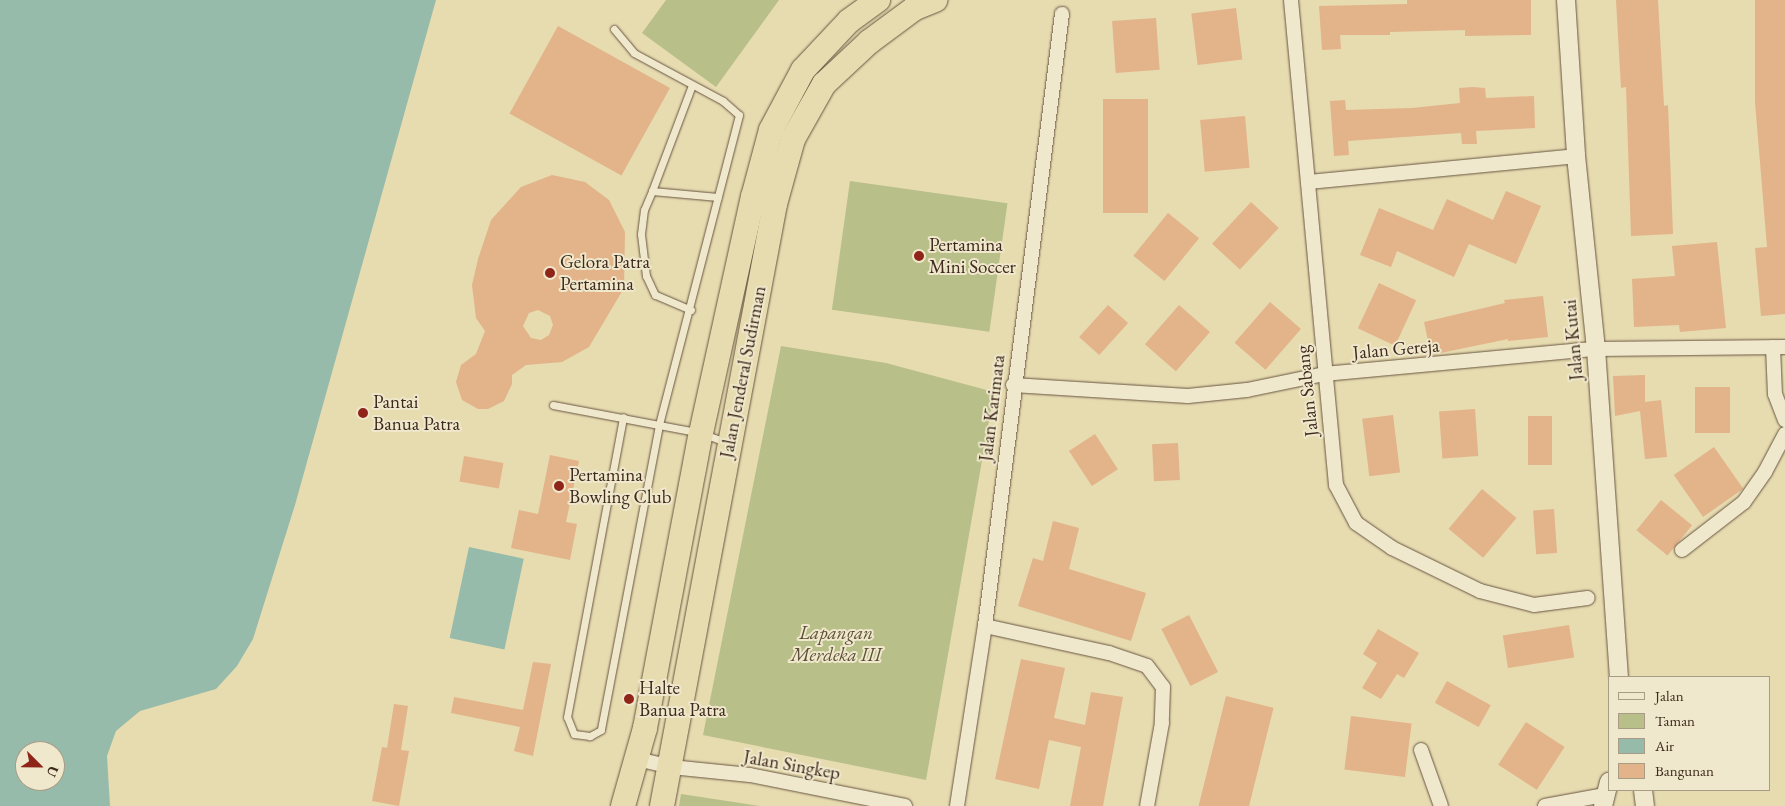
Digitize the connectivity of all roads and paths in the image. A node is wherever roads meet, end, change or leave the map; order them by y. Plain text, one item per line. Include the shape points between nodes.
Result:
1 (878, 0) edge
2 (935, 0) edge
3 (1291, 0) edge
4 (1566, 0) edge
5 (1062, 14) dead end
6 (614, 29) dead end
7 (692, 85) junction
8 (1576, 156) junction
9 (1308, 182) junction
10 (652, 191) junction
11 (718, 197) junction
12 (691, 310) junction
13 (1779, 347) edge
14 (1596, 349) junction
15 (1324, 374) junction
16 (1013, 385) junction
17 (553, 405) dead end
18 (623, 417) junction
19 (1785, 420) edge
20 (658, 425) junction
21 (701, 433) junction
22 (1785, 434) edge
23 (729, 442) junction
24 (1682, 550) dead end
25 (1588, 598) dead end
26 (985, 626) junction
27 (1619, 676) edge
28 (1422, 750) dead end
29 (637, 759) junction
30 (671, 767) junction
31 (1643, 791) edge
32 (1605, 794) edge
33 (623, 806) edge
34 (662, 806) edge
35 (905, 806) edge
36 (957, 806) edge
37 (1147, 806) edge
38 (1441, 806) edge
39 (1545, 806) edge
40 (1645, 806) edge

1 - 21 highway, Jalan Jenderal Sudirman via 848,21 803,70 771,130
2 - 23 highway, Jalan Jenderal Sudirman via 915,8 869,42 824,84 793,139 775,204
3 - 9 street, Jalan Sabang
4 - 8 street, Jalan Kutai
5 - 16 street, Jalan Karimata
6 - 7 lane via 634,53
7 - 10 lane
7 - 11 lane via 723,101 739,115
8 - 9 street
8 - 14 street, Jalan Kutai
9 - 15 street, Jalan Sabang
10 - 11 lane
10 - 12 lane via 644,210 641,234 646,276 655,295
11 - 12 lane
12 - 20 lane
13 - 14 street, Jalan Gereja
13 - 19 street via 1775,394
14 - 15 street, Jalan Gereja
14 - 27 street, Jalan Kutai
15 - 16 street, Jalan Gereja via 1247,390 1188,396
15 - 25 street, Jalan Sabang via 1336,485 1356,523 1392,548 1480,591 1534,605
16 - 26 street, Jalan Karimata
17 - 18 lane
18 - 20 lane
18 - 20 lane via 567,717 574,734 590,736 601,730
20 - 21 lane
21 - 23 lane
21 - 29 highway, Jalan Jenderal Sudirman
22 - 24 street via 1744,502
23 - 30 highway, Jalan Jenderal Sudirman
26 - 36 street, Jalan Karimata
26 - 37 street via 1109,653 1147,666 1163,687 1162,724
28 - 38 street
29 - 30 street, Jalan Singkep
29 - 33 highway, Jalan Jenderal Sudirman
30 - 34 highway, Jalan Jenderal Sudirman
30 - 35 street, Jalan Singkep via 750,775
31 - 40 street
32 - 39 street

